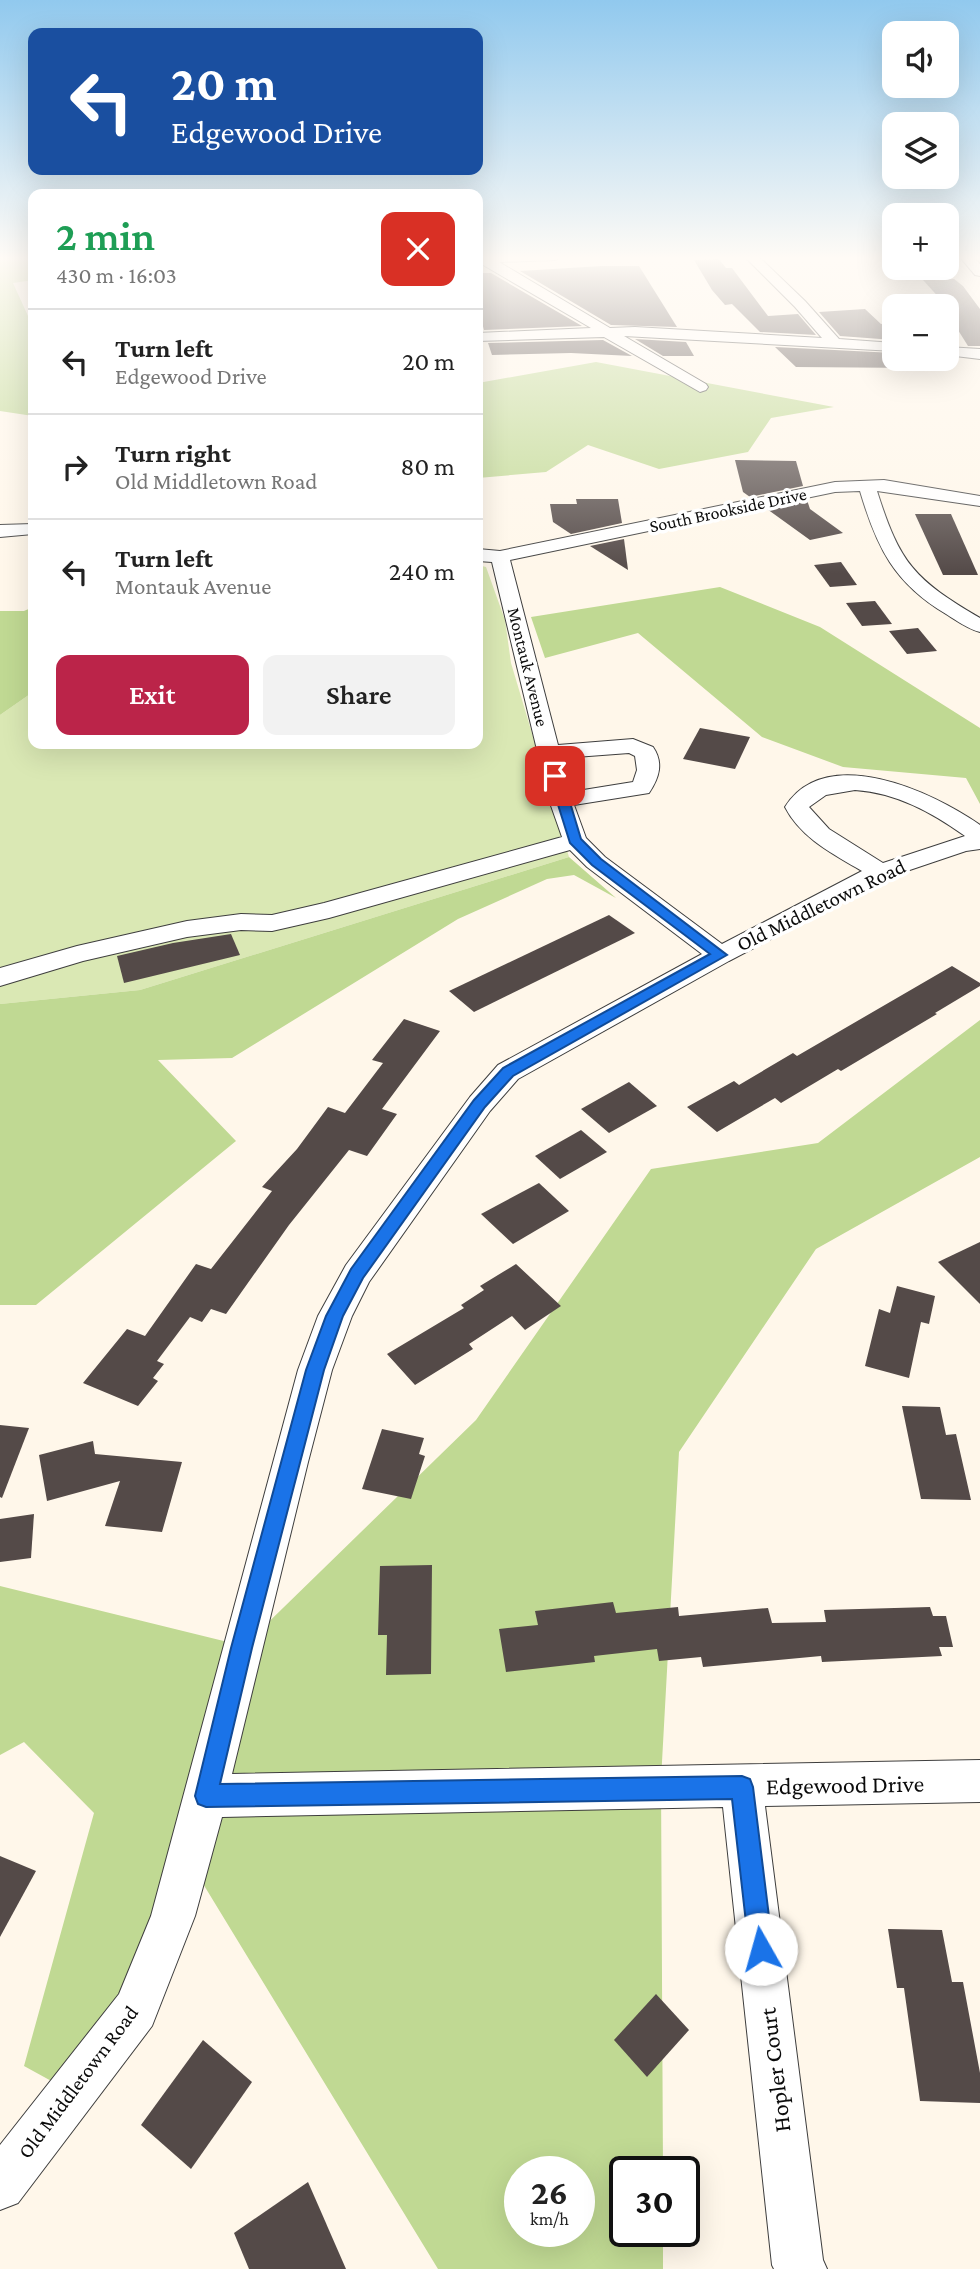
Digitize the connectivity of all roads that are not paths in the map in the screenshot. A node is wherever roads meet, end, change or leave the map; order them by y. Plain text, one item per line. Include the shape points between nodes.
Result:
1 (658, 362) edge
2 (700, 387) dead end
3 (867, 485) junction
4 (980, 501) edge
5 (28, 529) edge
6 (0, 531) edge
7 (489, 556) edge
8 (980, 626) edge
9 (549, 751) junction
10 (561, 800) junction
11 (980, 836) edge
12 (575, 841) junction
13 (980, 842) edge
14 (880, 872) junction
15 (720, 955) junction
16 (0, 977) edge
17 (980, 1781) edge
18 (742, 1787) junction
19 (206, 1796) junction
20 (0, 2185) edge
21 (800, 2269) edge

1 - 2 street
3 - 4 street, South Brookside Drive
3 - 7 street, South Brookside Drive via 809,492
3 - 8 street via 876,517 903,571
5 - 6 street
7 - 9 street, Montauk Avenue
9 - 10 street, Montauk Avenue
9 - 10 street via 633,746 645,752 649,763 650,772 641,788
10 - 12 street, Montauk Avenue
11 - 14 street via 944,810 884,784 853,782 820,788 801,799 797,807 800,816 815,830
12 - 15 street, Montauk Avenue via 596,862
12 - 16 street via 304,916 187,929
13 - 14 street, Old Middletown Road via 941,850
14 - 15 street, Old Middletown Road
15 - 19 street, Old Middletown Road via 508,1072 357,1274 315,1370
17 - 18 street, Edgewood Drive
18 - 19 street, Edgewood Drive
18 - 21 street, Hopler Court
19 - 20 street, Old Middletown Road via 173,1916 136,2010

